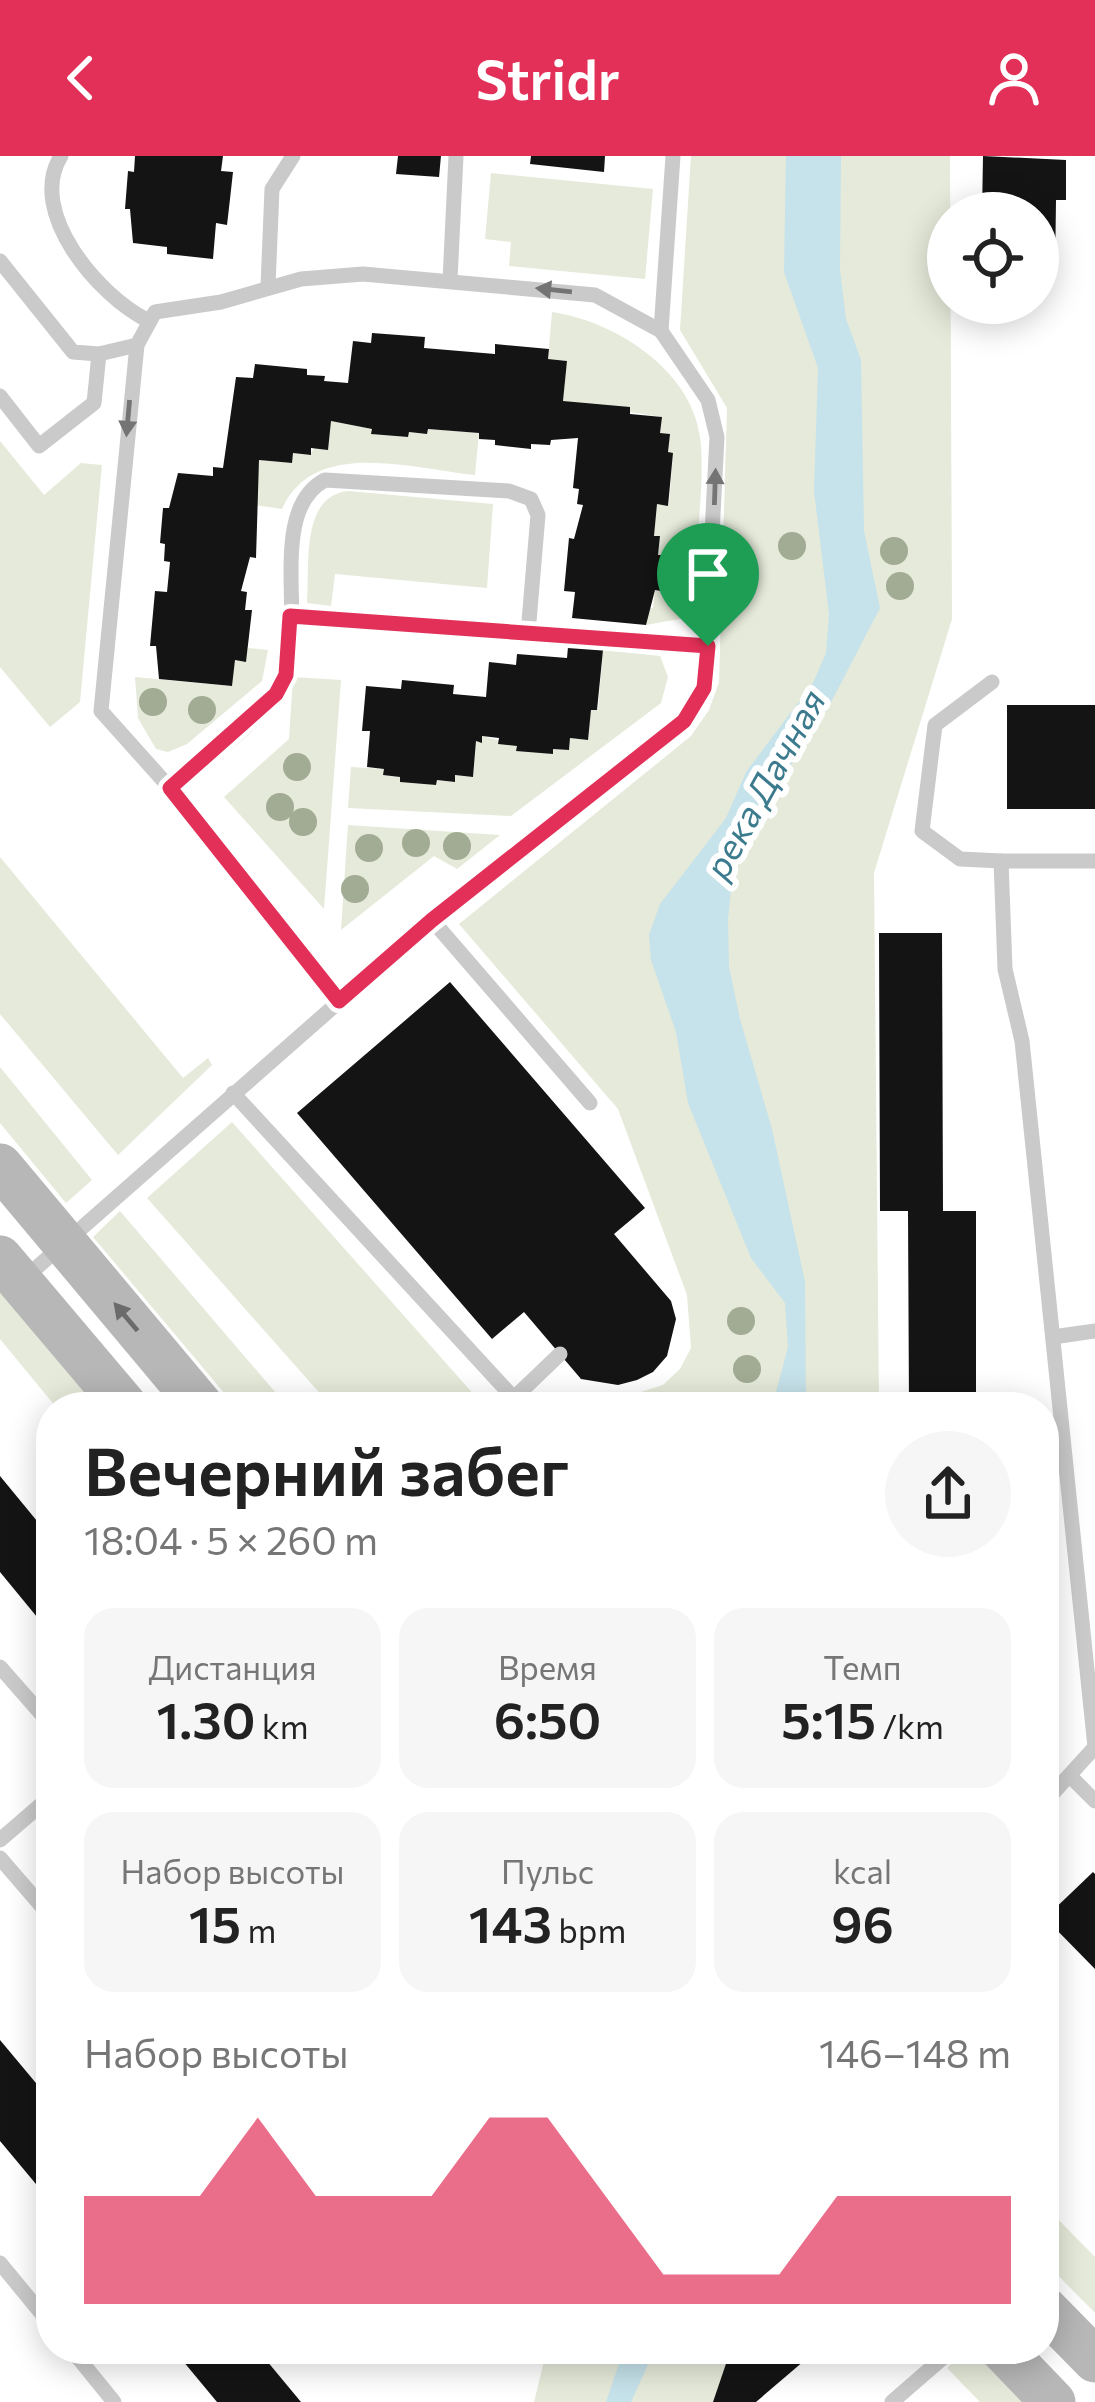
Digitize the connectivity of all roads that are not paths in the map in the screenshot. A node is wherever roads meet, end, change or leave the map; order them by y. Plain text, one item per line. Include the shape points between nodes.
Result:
1 (61, 156) edge
2 (293, 156) edge
3 (456, 156) edge
4 (674, 156) edge
5 (0, 261) edge
6 (450, 280) junction
7 (268, 286) junction
8 (147, 320) junction
9 (661, 331) junction
10 (137, 345) junction
11 (98, 354) junction
12 (0, 396) edge
13 (290, 616) junction
14 (528, 632) junction
15 (708, 646) junction
16 (992, 682) dead end
17 (170, 788) junction
18 (1001, 861) junction
19 (1095, 861) edge
20 (432, 920) junction
21 (339, 1001) junction
22 (233, 1093) junction
23 (590, 1102) dead end
24 (0, 1166) edge
25 (62, 1241) junction
26 (10, 1270) edge
27 (1095, 1330) edge
28 (1053, 1337) junction
29 (560, 1354) dead end
30 (113, 1392) edge
31 (189, 1392) edge
32 (509, 1392) edge
33 (527, 1392) edge
34 (1059, 1392) edge
35 (1059, 1396) edge
36 (0, 1669) edge
37 (36, 1709) edge
38 (1070, 1776) junction
39 (1059, 1787) edge
40 (1095, 1801) edge
41 (36, 1809) edge
42 (0, 1840) edge
43 (0, 1858) edge
44 (36, 1900) edge
45 (0, 2264) edge
46 (36, 2307) edge
47 (1059, 2323) edge
48 (1095, 2360) edge
49 (83, 2364) edge
50 (936, 2364) edge
51 (1016, 2364) edge
52 (114, 2402) edge
53 (892, 2402) edge
54 (1053, 2402) edge

1 - 8 lane via 50,182 72,245 119,306
2 - 7 lane via 272,189
3 - 6 lane
4 - 9 lane
5 - 11 lane via 73,352
6 - 7 lane via 326,274
9 -> 6 lane via 595,295
7 - 8 lane
8 - 10 lane
15 -> 9 lane via 717,437 708,400
10 - 11 lane
10 -> 17 lane via 101,712
11 - 12 lane via 94,403 39,446
13 - 14 lane
13 - 14 lane via 297,510 312,487 341,478 509,491 531,500 538,515
13 - 17 lane via 286,675 276,694
14 - 15 lane
15 - 20 lane via 704,688 684,721
16 - 18 lane via 935,725 922,831 960,860
17 - 21 lane
18 - 19 lane
18 - 28 lane via 1005,969 1022,1041
20 - 21 lane
20 - 23 lane
21 - 22 lane
22 - 25 lane
22 - 32 lane
24 - 25 main road
25 - 26 lane
31 -> 25 main road
26 - 30 main road
27 - 28 lane
28 - 34 lane
29 - 33 lane
35 - 38 lane via 1095,1747
36 - 37 lane
38 - 39 lane
38 - 40 lane
41 - 42 lane
43 - 44 lane
45 - 46 lane
47 - 48 main road
49 - 52 lane
50 - 53 lane
51 - 54 main road

